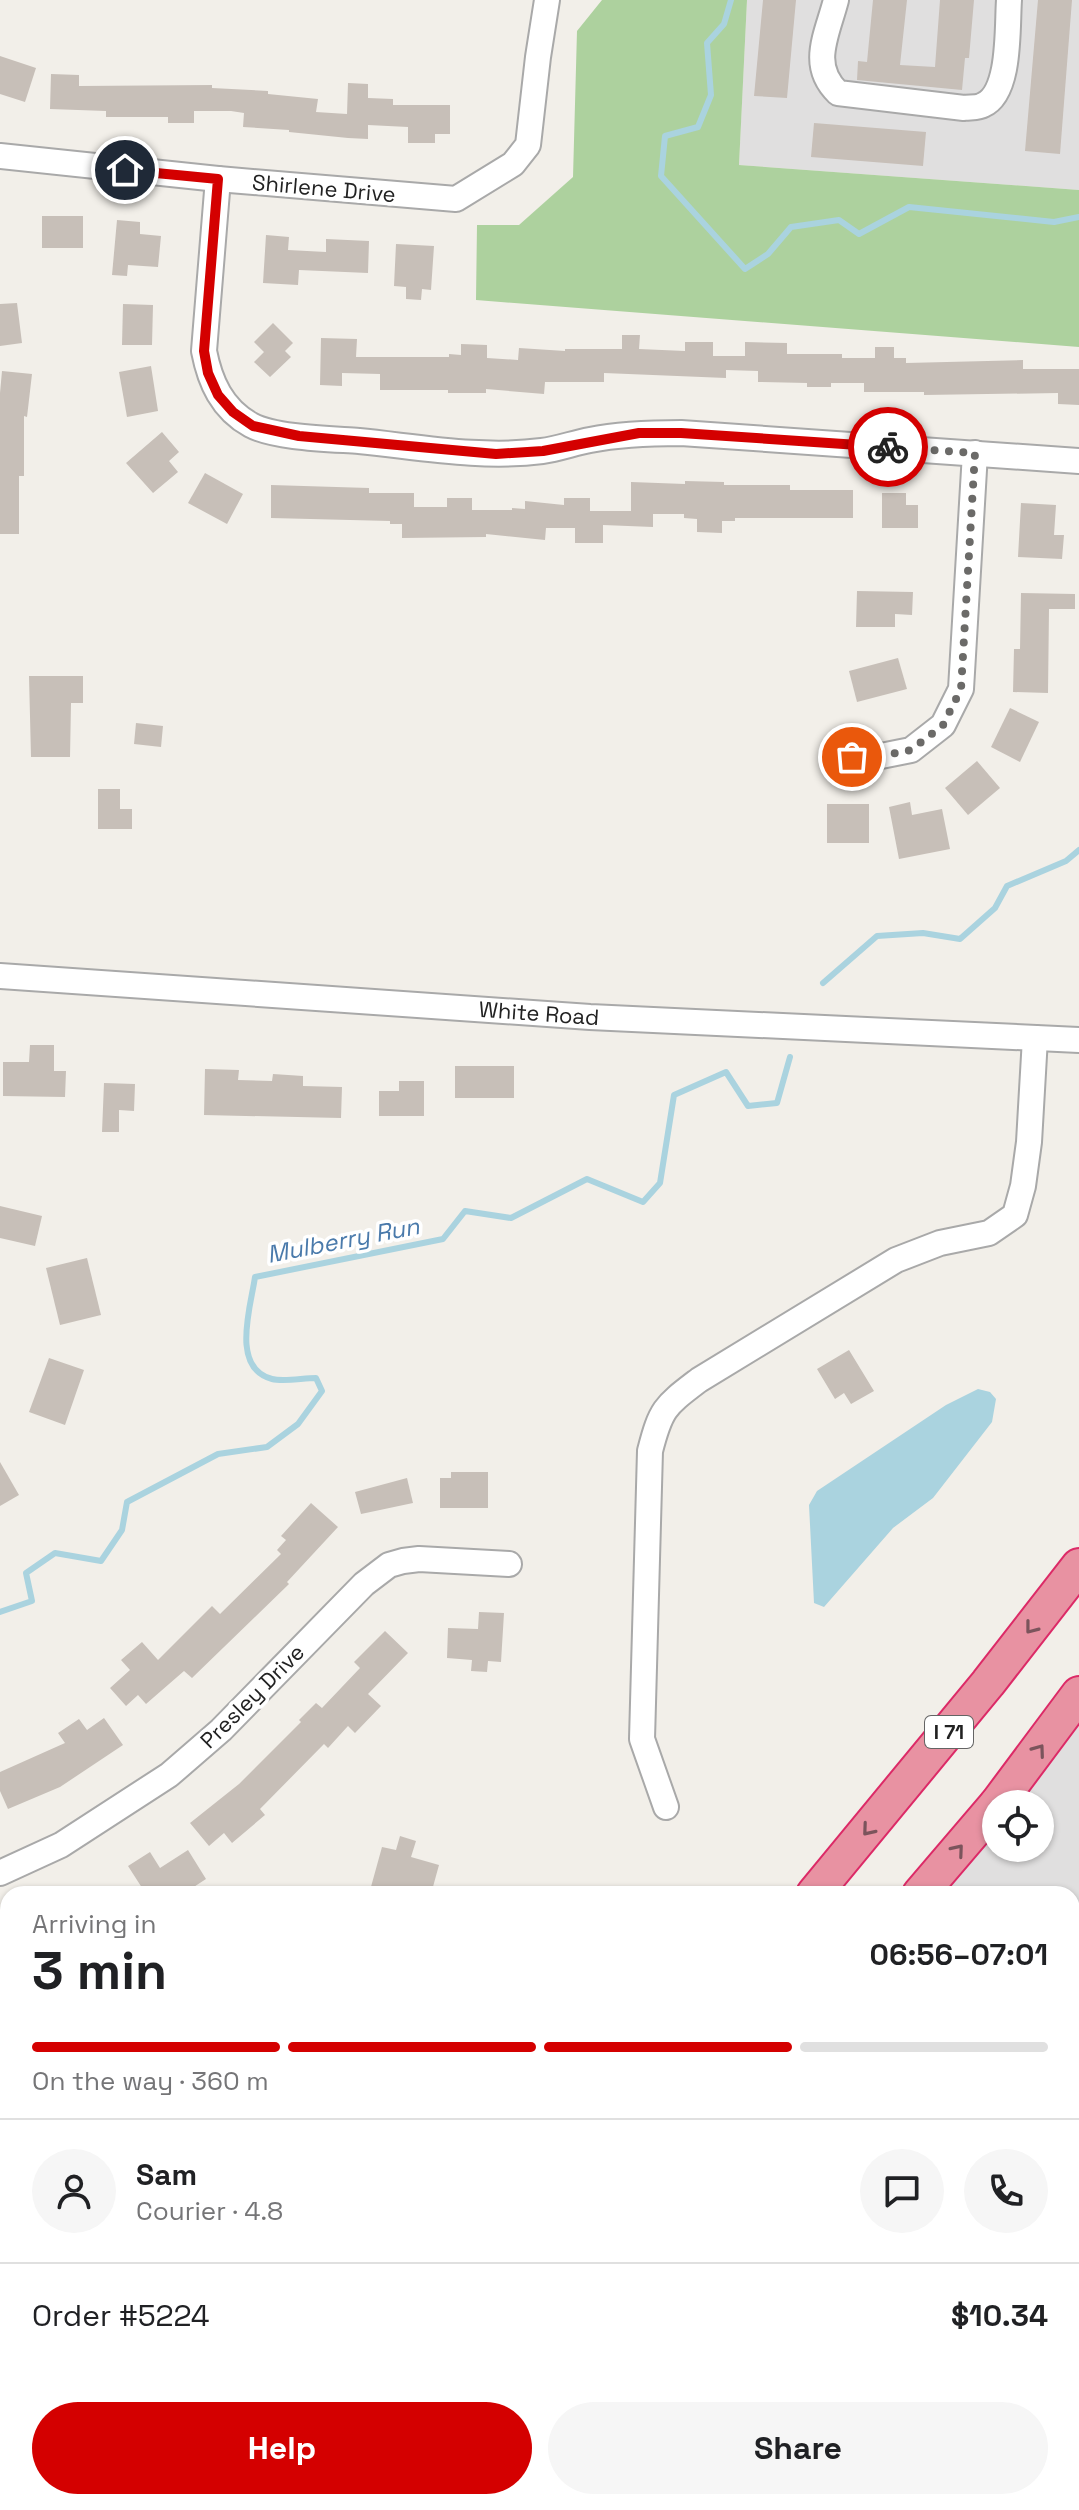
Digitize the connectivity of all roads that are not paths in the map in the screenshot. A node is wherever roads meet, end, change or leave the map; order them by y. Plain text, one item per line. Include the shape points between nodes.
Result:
1 (547, 0) edge
2 (836, 0) edge
3 (1009, 0) edge
4 (0, 156) edge
5 (218, 179) junction
6 (975, 453) junction
7 (1079, 461) edge
8 (833, 756) dead end
9 (0, 976) edge
10 (1035, 1038) junction
11 (1079, 1040) edge
12 (509, 1564) dead end
13 (1079, 1566) edge
14 (1079, 1694) edge
15 (1007, 1790) edge
16 (666, 1807) dead end
17 (982, 1821) edge
18 (0, 1873) edge
19 (821, 1886) edge
20 (927, 1886) edge

1 - 5 street, Shirlene Drive via 528,145 513,164 456,199
2 - 3 street via 821,65 826,82 838,93 964,108 982,106 996,95 1003,78
4 - 5 street, Shirlene Drive
5 - 6 street via 204,351 218,395 253,426 299,436 496,454 639,433
6 - 7 street
6 - 8 street via 961,689 943,725 911,750 871,758
9 - 10 street, White Road via 590,1017
10 - 11 street, White Road
10 - 16 street via 1029,1142 1015,1215 989,1233 940,1243 896,1260 699,1380 671,1401 659,1418 650,1451 642,1739
12 - 18 street, Presley Drive via 419,1559 389,1565 169,1775 61,1845
13 -> 19 highway, I 71
15 -> 14 highway
20 -> 17 highway

